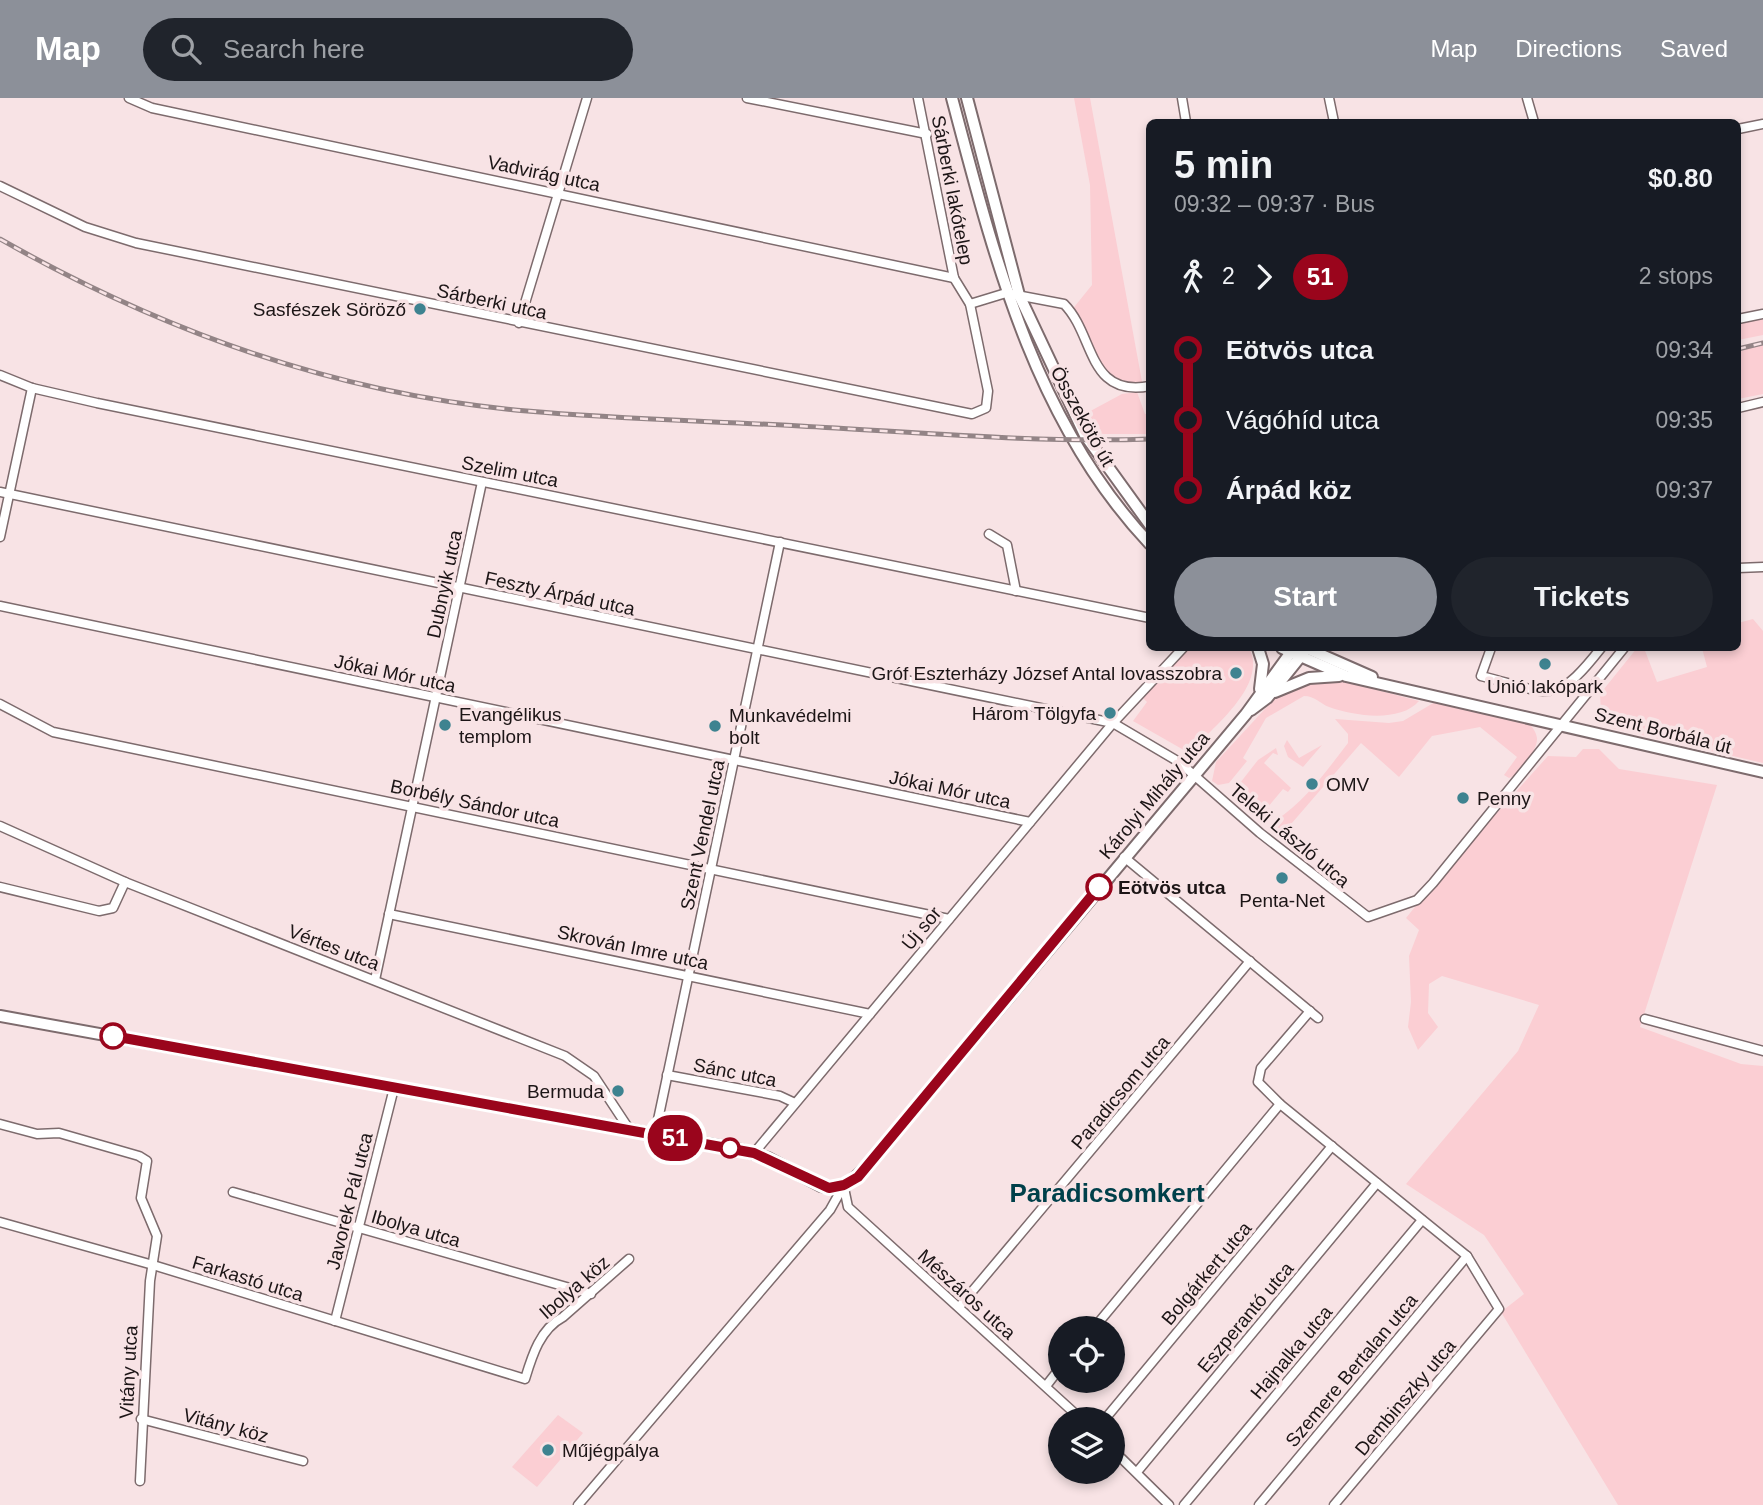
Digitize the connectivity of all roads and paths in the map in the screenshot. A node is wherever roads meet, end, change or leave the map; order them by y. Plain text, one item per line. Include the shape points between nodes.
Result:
1 (129, 98) edge
2 (587, 98) edge
3 (747, 98) edge
4 (918, 98) edge
5 (952, 98) edge
6 (967, 98) edge
7 (1182, 98) edge
8 (1329, 98) edge
9 (1527, 98) edge
10 (1186, 119) edge
11 (1333, 119) edge
12 (1533, 119) edge
13 (1763, 124) edge
14 (1741, 128) edge
15 (927, 134) junction
16 (0, 186) edge
17 (558, 192) junction
18 (954, 278) junction
19 (1006, 293) junction
20 (1019, 296) junction
21 (970, 304) junction
22 (1763, 314) edge
23 (1741, 318) edge
24 (519, 323) junction
25 (0, 375) edge
26 (1146, 386) edge
27 (32, 388) junction
28 (1763, 402) edge
29 (1741, 407) edge
30 (986, 408) joint
31 (482, 482) junction
32 (4, 493) edge
33 (1146, 519) edge
34 (989, 534) dead end
35 (0, 537) edge
36 (1146, 539) edge
37 (780, 542) junction
38 (1763, 567) edge
39 (1741, 568) edge
40 (459, 588) junction
41 (1016, 591) junction
42 (0, 606) edge
43 (1146, 617) edge
44 (758, 649) junction
45 (1180, 651) edge
46 (1259, 651) edge
47 (1296, 651) edge
48 (1299, 651) edge
49 (1333, 651) edge
50 (1489, 651) edge
51 (1599, 651) edge
52 (1622, 651) edge
53 (1346, 671) junction
54 (1263, 695) junction
55 (436, 697) junction
56 (0, 704) edge
57 (1113, 723) junction
58 (1564, 724) junction
59 (734, 760) junction
60 (1763, 772) edge
61 (1193, 774) junction
62 (412, 806) junction
63 (1030, 822) junction
64 (0, 826) edge
65 (1124, 857) junction
66 (711, 869) junction
67 (125, 882) junction
68 (0, 887) edge
69 (389, 914) junction
70 (949, 919) junction
71 (1250, 961) junction
72 (689, 975) junction
73 (375, 980) junction
74 (1310, 1011) junction
75 (870, 1014) junction
76 (0, 1016) edge
77 (1318, 1018) dead end
78 (1645, 1019) dead end
79 (1763, 1051) edge
80 (667, 1075) junction
81 (394, 1088) junction
82 (795, 1103) junction
83 (1280, 1104) junction
84 (0, 1124) edge
85 (629, 1129) junction
86 (655, 1134) junction
87 (1332, 1146) junction
88 (754, 1153) junction
89 (1377, 1183) junction
90 (844, 1185) junction
91 (233, 1192) dead end
92 (1422, 1220) junction
93 (0, 1222) edge
94 (359, 1228) junction
95 (1467, 1256) junction
96 (629, 1259) dead end
97 (153, 1265) junction
98 (591, 1294) junction
99 (959, 1307) junction
100 (1104, 1316) edge
101 (335, 1321) junction
102 (486, 1366) joint
103 (1048, 1383) edge
104 (1046, 1386) junction
105 (1068, 1407) edge
106 (1115, 1407) edge
107 (141, 1419) junction
108 (303, 1461) dead end
109 (1125, 1461) edge
110 (1137, 1472) junction
111 (140, 1481) dead end
112 (578, 1505) edge
113 (1169, 1505) edge
114 (1184, 1505) edge
115 (1259, 1505) edge
116 (1334, 1505) edge

1 - 17 street, Vadvirág utca via 152,108
2 - 17 street
3 - 15 street
4 - 15 street, Sárberki lakótelep
5 - 19 street, Összekötő út
6 - 20 street, Összekötő út
7 - 10 street
8 - 11 street
9 - 12 street
13 - 14 street
15 - 18 street, Sárberki lakótelep
16 - 24 street, Sárberki utca via 85,227 127,241
17 - 18 street, Vadvirág utca
17 - 24 street
18 - 21 street, Sárberki lakótelep
19 - 20 street
19 - 21 street
19 - 36 street, Összekötő út via 1074,442
20 - 26 street via 1064,304 1077,321 1096,366 1110,381
20 - 33 street, Összekötő út via 1085,435
21 - 30 street, Sárberki lakótelep via 988,391
22 - 23 street
24 - 30 street, Sárberki utca via 972,414
25 - 27 street, Szelim utca
27 - 31 street, Szelim utca
27 - 32 street
28 - 29 street
31 - 37 street, Szelim utca
31 - 40 street, Dubnyik utca
32 - 35 street
32 - 40 street, Feszty Árpád utca
34 - 41 street via 1007,545
37 - 41 street, Szelim utca
37 - 44 street, Szent Vendel utca
38 - 39 street
40 - 44 street, Feszty Árpád utca
40 - 55 street, Dubnyik utca
41 - 43 street, Szelim utca
42 - 55 street, Jókai Mór utca
44 - 57 street, Feszty Árpád utca
44 - 59 street, Szent Vendel utca
45 - 57 street, Új sor
46 - 54 street
47 - 54 street, Károlyi Mihály utca
48 - 53 street, Szent Borbála út
49 - 53 street
50 - 51 street via 1481,676 1544,691 1556,691 1577,678
52 - 58 street
53 - 54 street via 1309,678
53 - 58 street, Szent Borbála út
54 - 61 street, Károlyi Mihály utca
55 - 59 street, Jókai Mór utca
55 - 62 street, Dubnyik utca
56 - 62 street, Borbély Sándor utca via 53,732
57 - 61 street, Teleki László utca via 1166,752
57 - 63 street, Új sor
58 - 60 street, Szent Borbála út
58 - 61 street, Teleki László utca via 1417,900 1368,917
59 - 63 street, Jókai Mór utca
59 - 66 street, Szent Vendel utca
61 - 65 street, Károlyi Mihály utca
62 - 66 street, Borbély Sándor utca
62 - 69 street, Dubnyik utca
63 - 70 street, Új sor
64 - 67 street, Vértes utca
65 - 71 street
65 - 90 street, Károlyi Mihály utca via 868,1165
66 - 70 street, Borbély Sándor utca
66 - 72 street, Szent Vendel utca
67 - 68 street via 113,908 99,911
67 - 73 street, Vértes utca
69 - 72 street, Skrován Imre utca
69 - 73 street, Dubnyik utca
70 - 75 street, Új sor
71 - 74 street
71 - 99 street, Paradicsom utca
72 - 75 street, Skrován Imre utca
72 - 80 street, Szent Vendel utca
73 - 85 street, Vértes utca via 579,1064 608,1093
74 - 77 street
74 - 83 street via 1257,1076 1262,1088
75 - 82 street, Új sor
76 - 81 street
78 - 79 street
80 - 82 street, Sánc utca via 780,1096
80 - 86 street, Szent Vendel utca
81 - 85 street
81 - 94 street, Javorek Pál utca
82 - 88 street, Új sor
83 - 87 street
83 - 100 street
84 - 97 street, Vitány utca via 37,1134 59,1133 147,1161 141,1198 156,1227
85 - 86 street
86 - 88 street
87 - 89 street
87 - 106 street, Bolgárkert utca
88 - 90 street via 821,1186
89 - 92 street
89 - 110 street, Eszperantó utca
90 - 99 street, Mészáros utca via 848,1207
90 - 112 street via 830,1209
91 - 94 street, Ibolya utca
92 - 95 street
92 - 114 street, Hajnalka utca
93 - 97 street, Farkastó utca
94 - 98 street, Ibolya utca
94 - 101 street, Javorek Pál utca
95 - 115 street, Szemere Bertalan utca
95 - 116 street, Dembinszky utca via 1499,1309
96 - 98 street, Ibolya köz
97 - 101 street, Farkastó utca
97 - 107 street, Vitány utca
98 - 102 street, Ibolya köz via 552,1322 533,1352 525,1379
99 - 104 street, Mészáros utca
101 - 102 street, Farkastó utca
103 - 104 street
104 - 105 street, Mészáros utca
107 - 108 street, Vitány köz
107 - 111 street, Vitány utca
109 - 110 street
110 - 113 street

